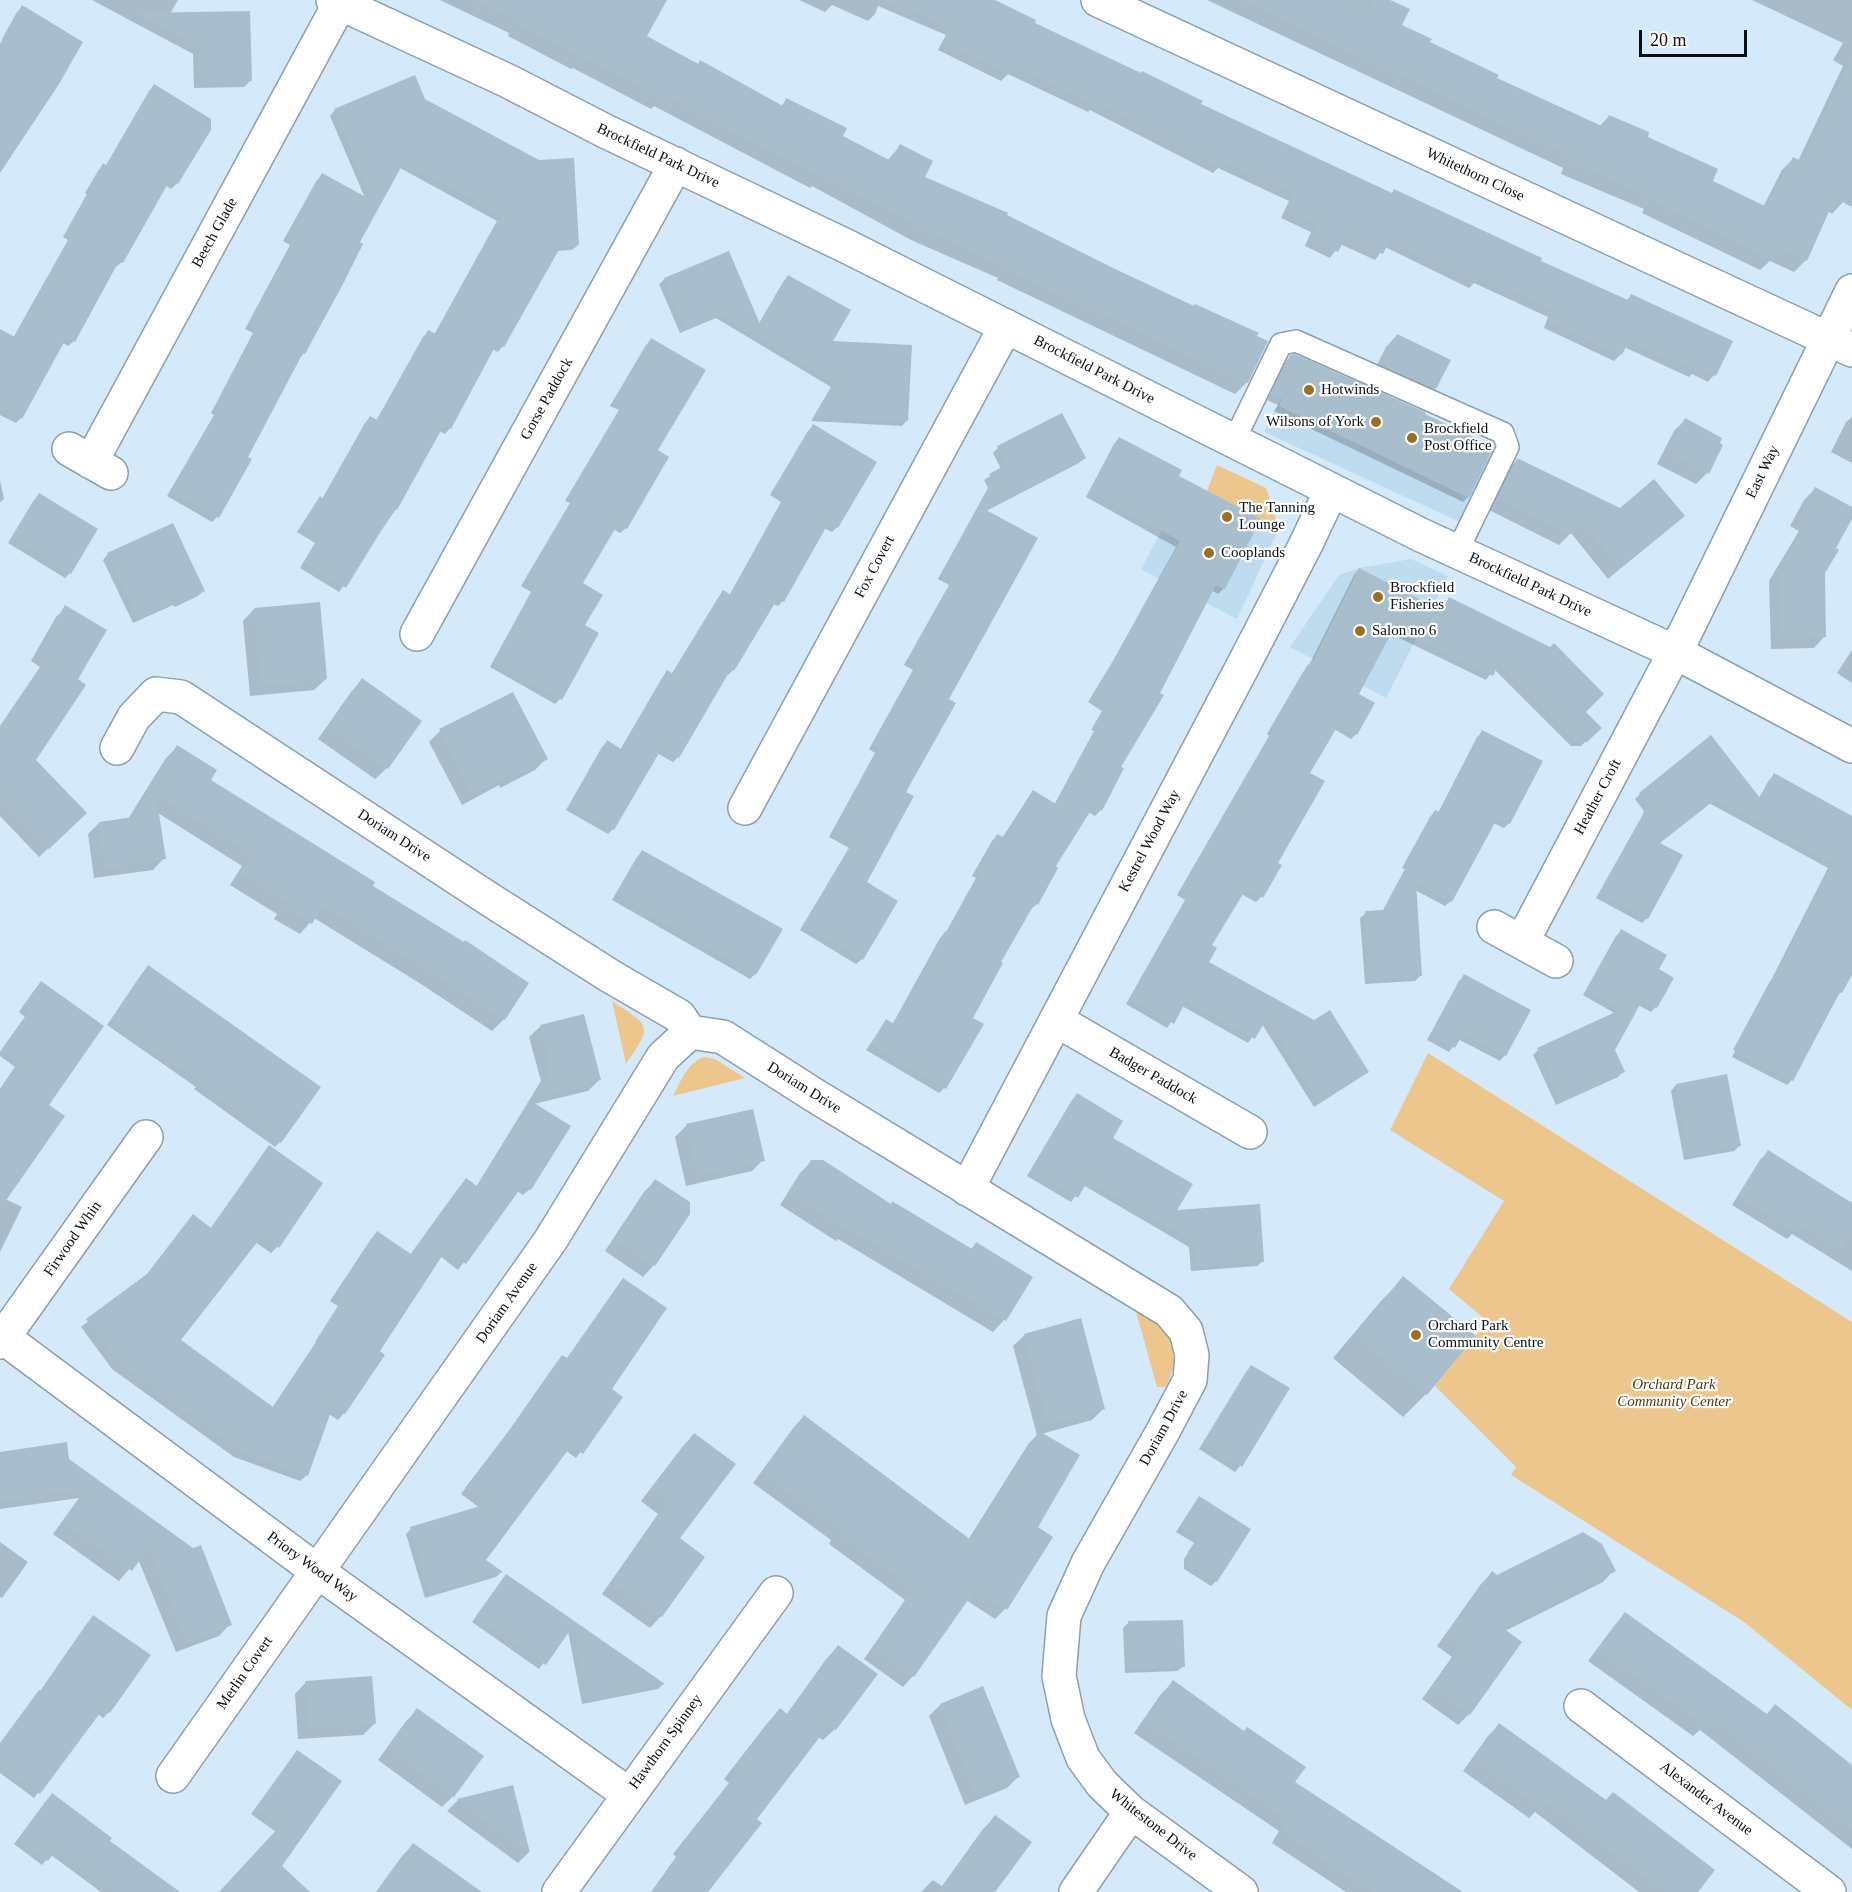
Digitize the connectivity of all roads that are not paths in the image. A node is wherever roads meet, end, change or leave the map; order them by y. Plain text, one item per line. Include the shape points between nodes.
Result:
1 (1098, 0) edge
2 (337, 2) edge
3 (676, 164) junction
4 (1852, 291) edge
5 (1006, 326) junction
6 (1840, 344) edge
7 (1234, 441) junction
8 (90, 462) dead end
9 (1331, 491) junction
10 (1457, 552) junction
11 (418, 634) dead end
12 (1675, 652) junction
13 (1852, 746) edge
14 (117, 748) dead end
15 (745, 808) dead end
16 (1556, 961) dead end
17 (1056, 1020) junction
18 (690, 1032) junction
19 (1250, 1132) dead end
20 (146, 1137) dead end
21 (967, 1189) junction
22 (1, 1338) edge
23 (317, 1571) junction
24 (776, 1593) dead end
25 (1059, 1676) joint
26 (1581, 1706) dead end
27 (173, 1776) dead end
28 (628, 1794) junction
29 (1131, 1812) junction
30 (559, 1892) edge
31 (1076, 1892) edge
32 (1241, 1892) edge
33 (1829, 1892) edge

1 - 6 street, Whitethorn Close
2 - 3 street, Brockfield Park Drive
2 - 8 street, Beech Glade
3 - 5 street, Brockfield Park Drive
3 - 11 street, Gorse Paddock
4 - 6 street, East Way
5 - 7 street, Brockfield Park Drive
5 - 15 street, Fox Covert
6 - 12 street, East Way
7 - 9 street, Brockfield Park Drive
7 - 10 lane via 1281,344 1296,341 1503,433 1508,447
9 - 10 street, Brockfield Park Drive
9 - 17 street, Kestrel Wood Way via 1268,619
10 - 12 street, Brockfield Park Drive
12 - 13 street, Brockfield Park Drive
12 - 16 street, Heather Croft via 1508,934
14 - 18 street, Doriam Drive via 134,717 156,694 181,697 610,976 679,1016
17 - 19 street, Badger Paddock
17 - 21 street, Kestrel Wood Way
18 - 21 street, Doriam Drive via 723,1037
18 - 23 street, Doriam Avenue via 663,1057 550,1241
20 - 22 street, Firwood Whin
21 - 25 street, Doriam Drive via 1169,1311 1186,1331 1192,1355 1190,1380 1088,1563 1064,1616
22 - 23 street, Priory Wood Way
23 - 27 street, Merlin Covert
23 - 28 street, Priory Wood Way
24 - 28 street, Hawthorn Spinney
25 - 29 street, Whitestone Drive via 1068,1719 1083,1758 1102,1784
26 - 33 street, Alexander Avenue
28 - 30 street, Hawthorn Spinney
29 - 31 street
29 - 32 street, Whitestone Drive

